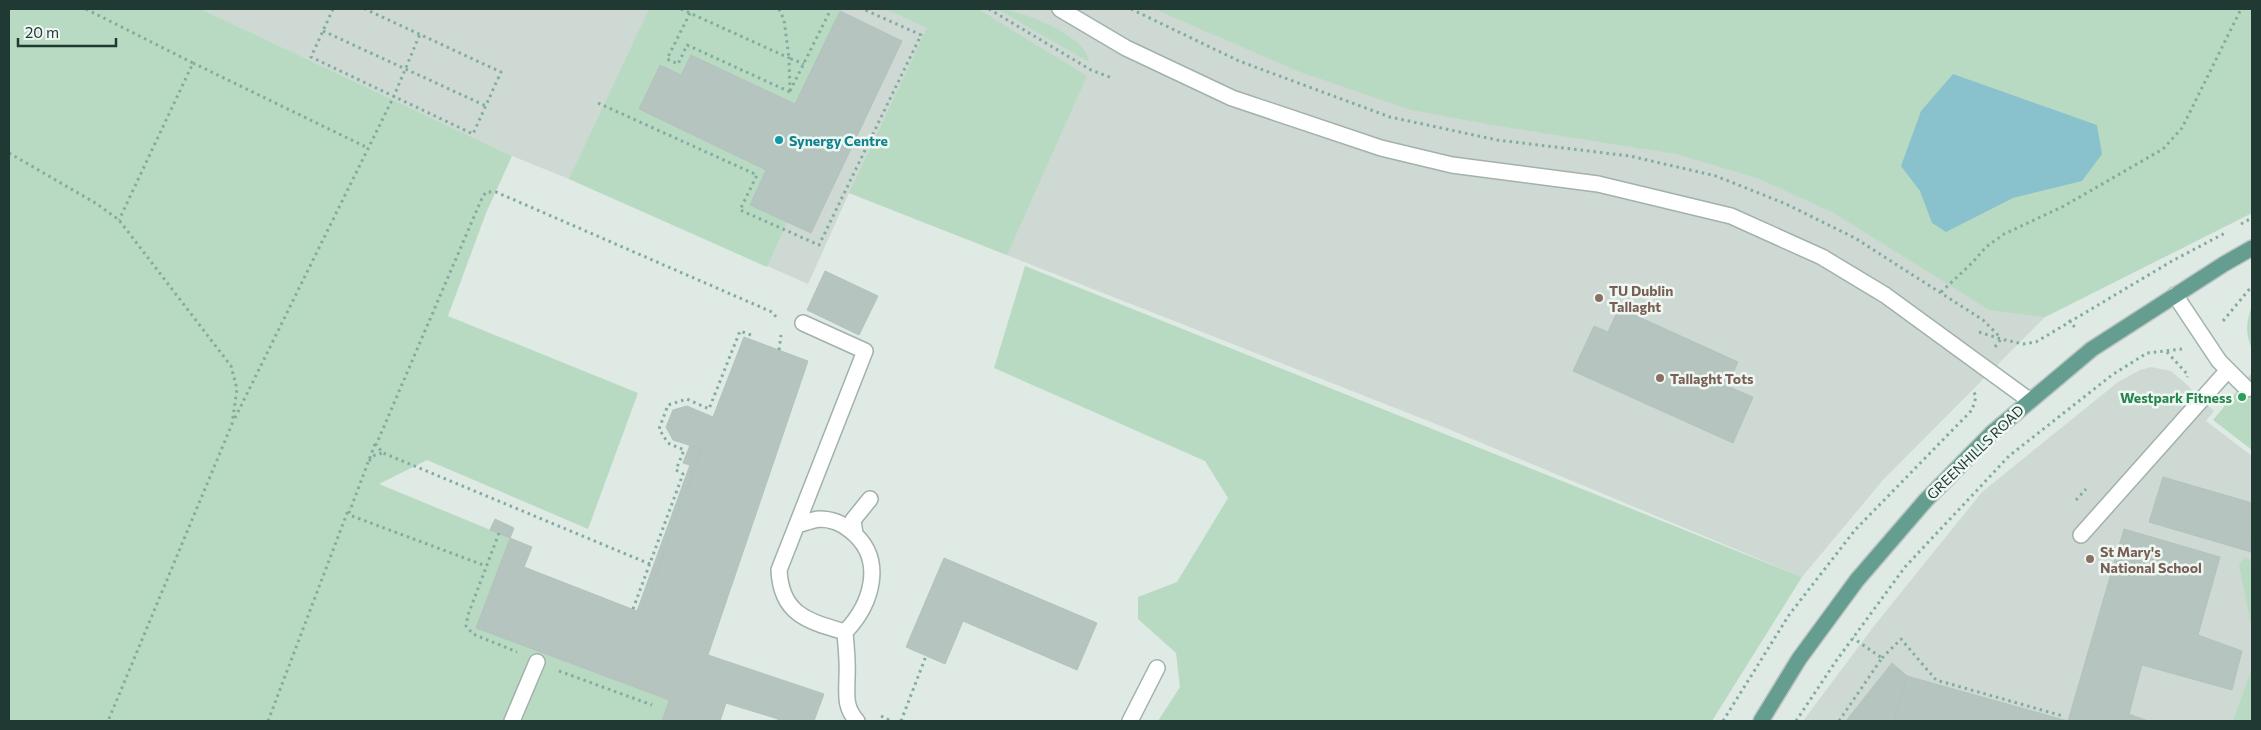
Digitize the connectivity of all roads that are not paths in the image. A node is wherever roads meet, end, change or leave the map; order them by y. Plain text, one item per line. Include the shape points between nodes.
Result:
1 (1060, 9) edge
2 (2252, 248) edge
3 (2175, 296) junction
4 (803, 323) dead end
5 (2228, 370) junction
6 (2247, 389) dead end
7 (2029, 400) junction
8 (870, 499) dead end
9 (796, 525) junction
10 (856, 534) junction
11 (2081, 535) dead end
12 (845, 632) junction
13 (537, 662) dead end
14 (1157, 668) dead end
15 (512, 721) edge
16 (857, 721) edge
17 (1130, 721) edge
18 (1761, 721) edge

1 - 7 lane via 1126,48 1232,98 1381,148 1452,165 1598,184 1731,216 1822,257 1878,290
2 - 3 main road, GREENHILLS ROAD
3 - 5 lane
3 - 7 main road, GREENHILLS ROAD via 2092,349
4 - 9 lane via 865,351
5 - 6 lane
5 - 11 lane
7 - 18 main road, GREENHILLS ROAD via 1926,500 1857,580 1799,659
8 - 10 lane via 854,520
9 - 10 lane via 827,520 842,523
9 - 12 lane via 779,570 786,602 798,615
10 - 12 lane via 865,542 872,567 869,594 859,618
12 - 16 lane via 845,694 849,710
13 - 15 lane
14 - 17 lane

